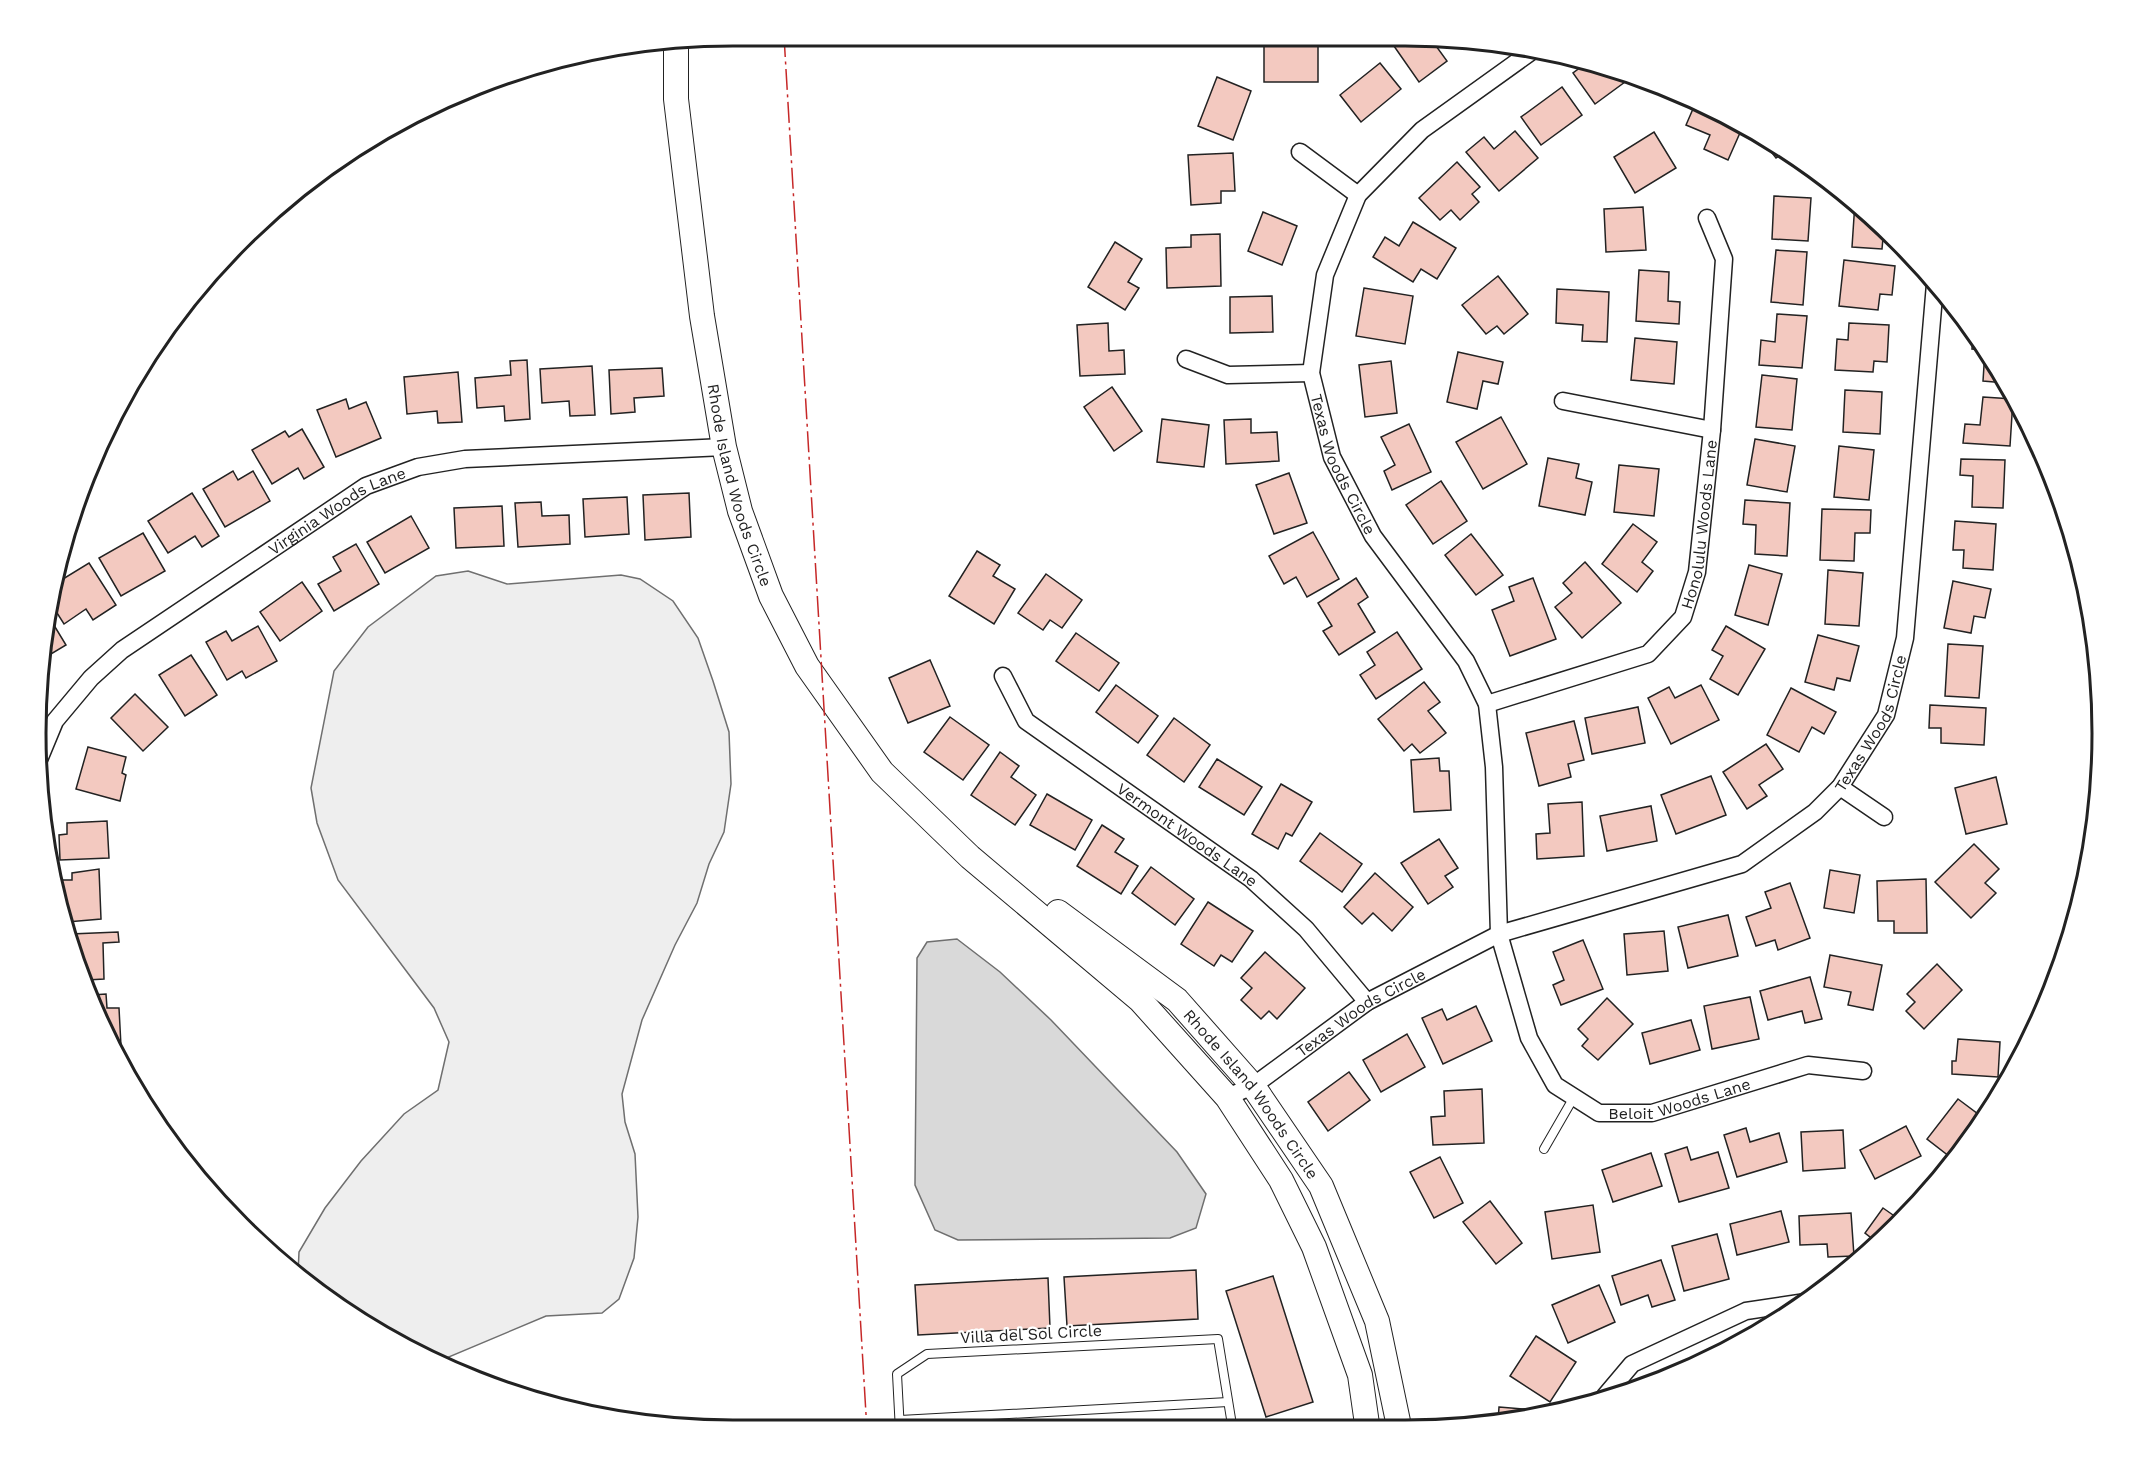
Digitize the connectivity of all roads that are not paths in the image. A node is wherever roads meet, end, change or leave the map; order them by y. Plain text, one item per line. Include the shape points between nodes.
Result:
1 (676, 49) edge
2 (1524, 57) edge
3 (1300, 152) dead end
4 (1358, 195) junction
5 (1707, 218) dead end
6 (1934, 295) edge
7 (1186, 359) dead end
8 (1311, 373) junction
9 (1563, 401) dead end
10 (1712, 430) junction
11 (724, 447) junction
12 (1003, 676) dead end
13 (1487, 704) junction
14 (46, 742) edge
15 (1839, 787) junction
16 (1884, 817) dead end
17 (970, 857) junction
18 (1499, 934) junction
19 (1367, 1002) junction
20 (1863, 1071) dead end
21 (1253, 1086) junction
22 (1227, 1097) junction
23 (1574, 1097) junction
24 (1544, 1149) dead end
25 (1787, 1305) edge
26 (1611, 1388) edge
27 (1228, 1402) junction
28 (900, 1420) joint
29 (1231, 1420) edge
30 (1366, 1420) edge
31 (1398, 1420) edge

1 - 11 street, Rhode Island Woods Circle via 676,99 702,316
2 - 4 street, Texas Woods Circle via 1422,130
3 - 4 street
4 - 8 street, Texas Woods Circle via 1325,275
5 - 10 street, Honolulu Woods Lane via 1724,259
6 - 15 street, Texas Woods Circle via 1905,638 1886,715
7 - 8 street via 1228,375
8 - 13 street, Texas Woods Circle via 1332,457 1373,536 1466,661
9 - 10 street
10 - 13 street, Honolulu Woods Lane via 1697,572 1683,617 1648,654
11 - 14 street, Virginia Woods Lane via 465,459 418,467 366,486 122,650 55,721
11 - 17 street, Rhode Island Woods Circle via 740,511 771,596 807,666 882,772
12 - 19 street, Vermont Woods Lane via 1026,721 1251,879 1306,929
13 - 18 street, Texas Woods Circle via 1494,767
15 - 16 street
15 - 18 street, Texas Woods Circle via 1815,812 1742,864
17 - 21 street, Rhode Island Woods Circle via 1056,911 1177,1000
17 - 22 street, Rhode Island Woods Circle via 1140,1000
18 - 19 street, Texas Woods Circle
18 - 23 street, Beloit Woods Lane via 1529,1038 1556,1084
19 - 21 street, Texas Woods Circle
20 - 23 street, Beloit Woods Lane via 1808,1065 1652,1113 1599,1113
21 - 22 street, Texas Woods Circle
21 - 31 street, Rhode Island Woods Circle via 1321,1186 1377,1321
22 - 30 street, Rhode Island Woods Circle via 1281,1180 1314,1247 1360,1375
23 - 24 lane
25 - 26 street via 1746,1311 1632,1364
27 - 28 lane
27 - 28 lane, Villa del Sol Circle via 1218,1339 927,1354 897,1374
27 - 29 lane

